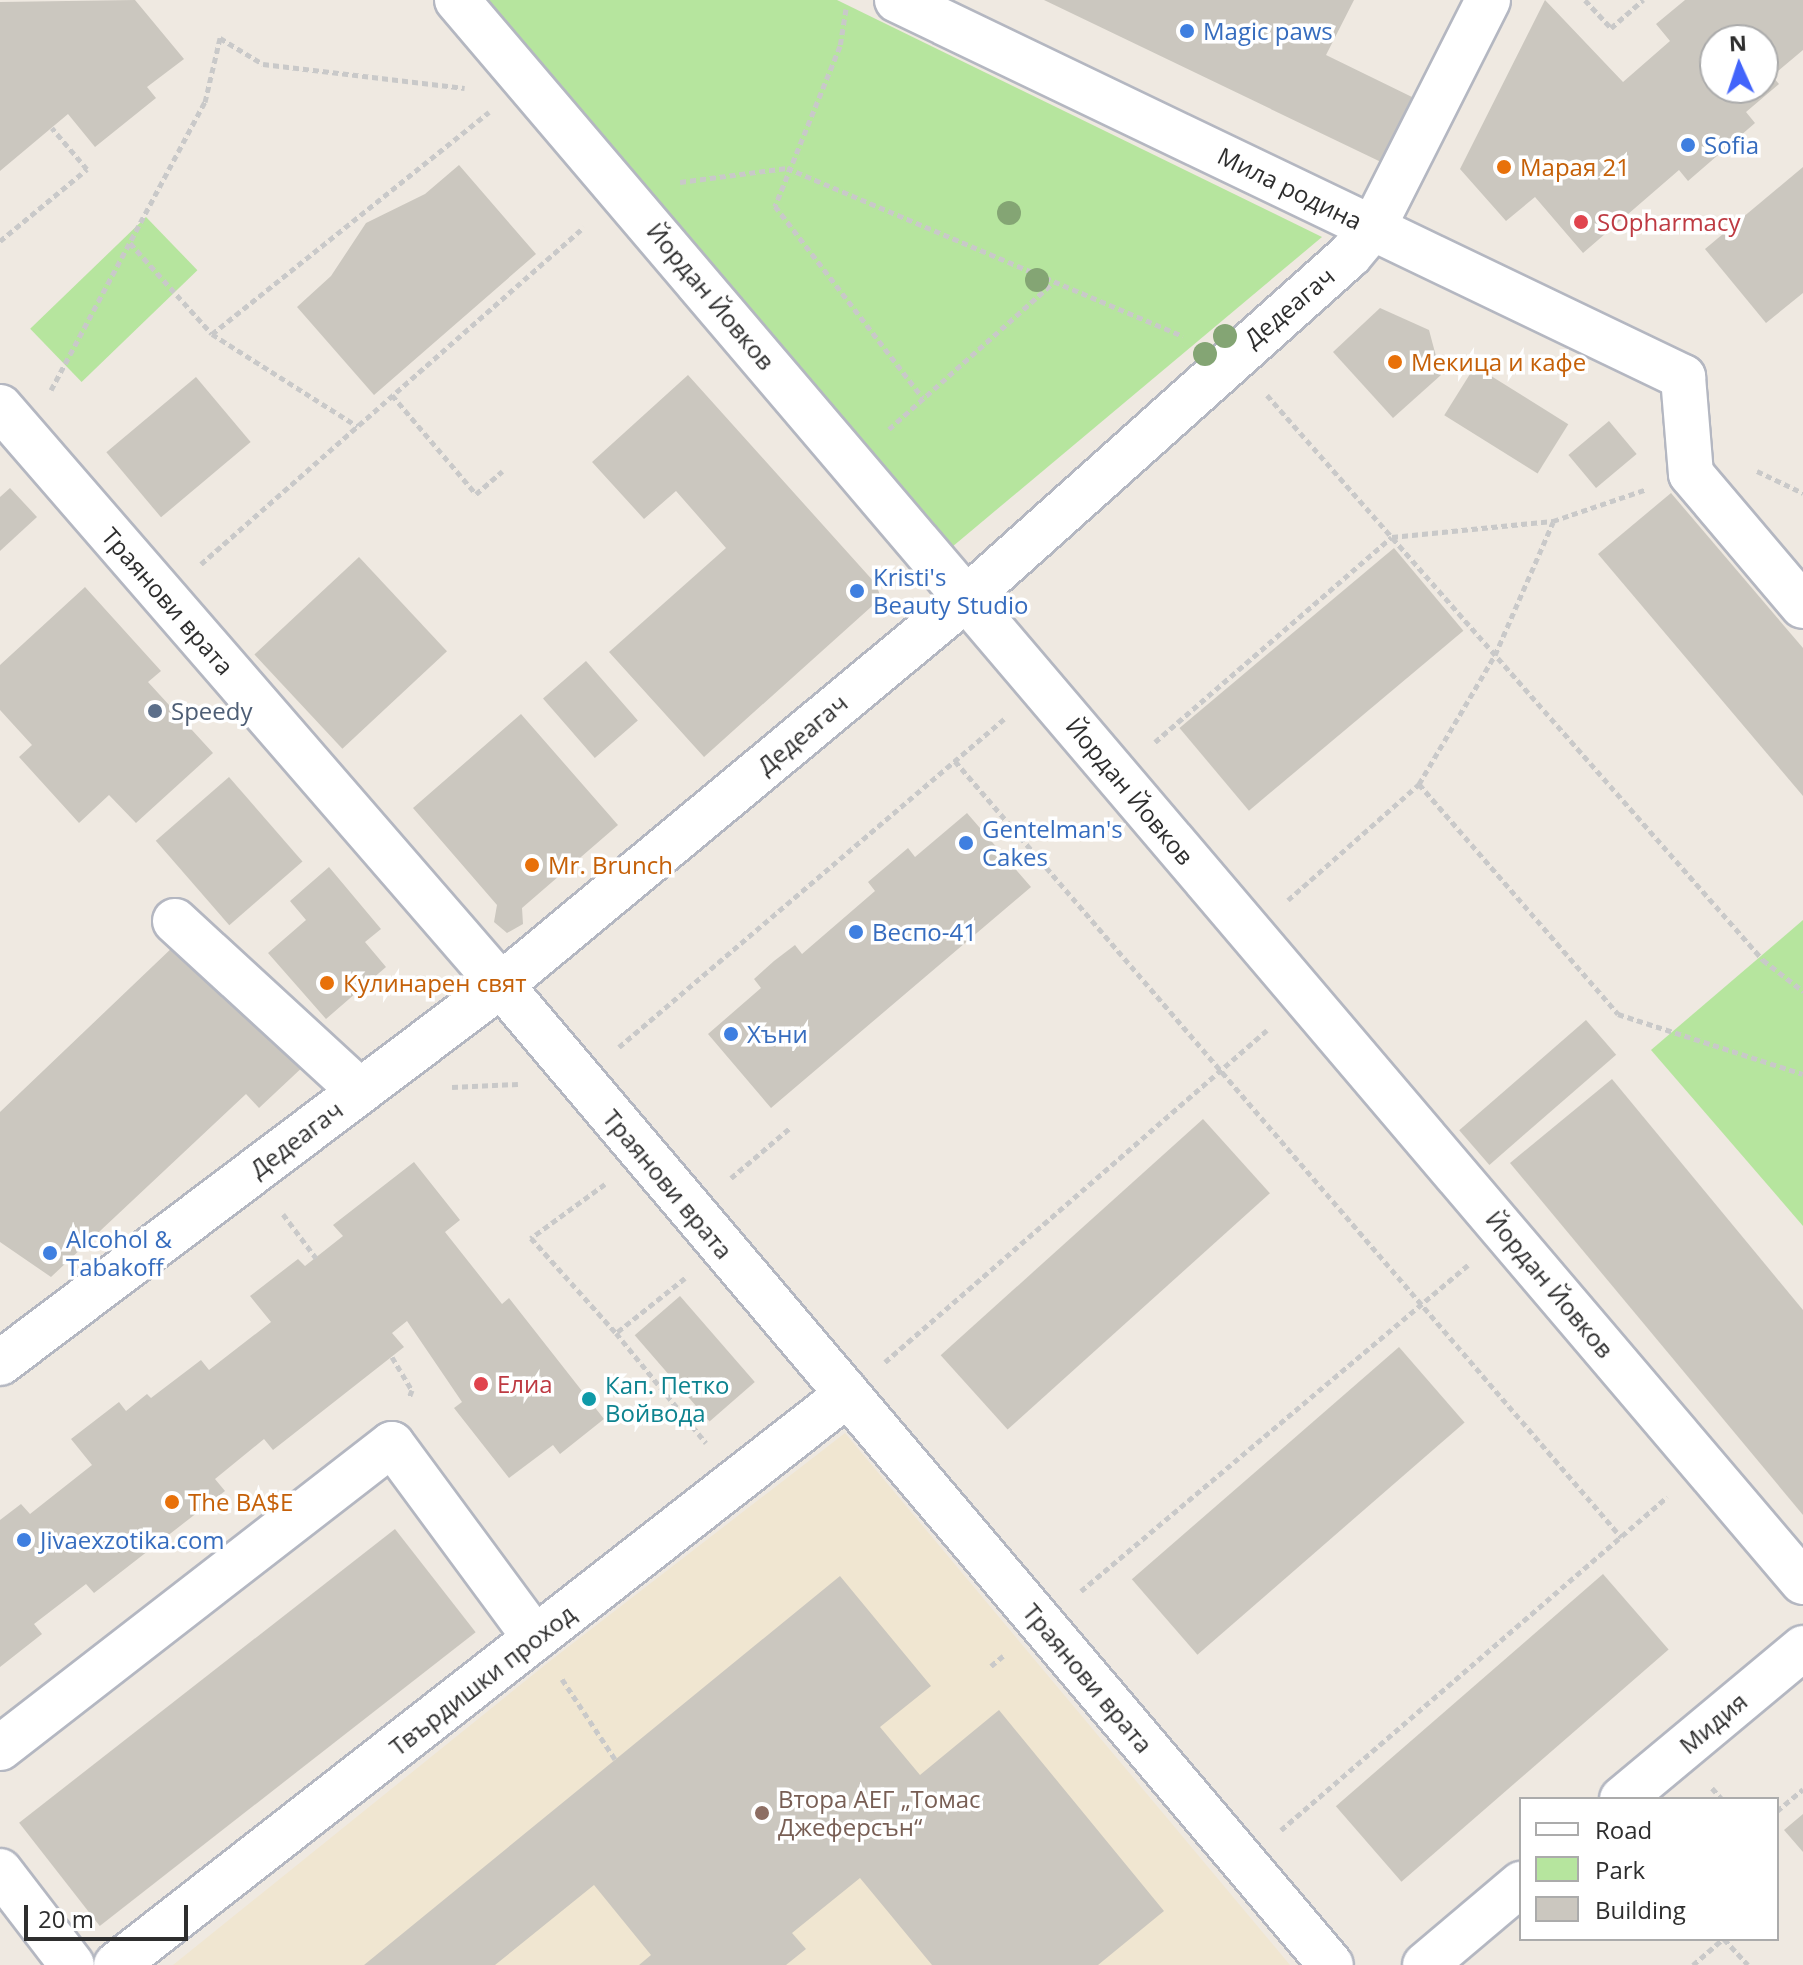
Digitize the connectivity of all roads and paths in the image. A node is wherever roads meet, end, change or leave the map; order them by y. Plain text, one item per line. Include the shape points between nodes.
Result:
1 (457, 0) edge
2 (848, 0) edge
3 (897, 0) edge
4 (1488, 0) edge
5 (1585, 0) edge
6 (1643, 0) edge
7 (527, 95) junction
8 (52, 128) dead end
9 (787, 168) junction
10 (623, 193) junction
11 (1373, 228) junction
12 (572, 237) dead end
13 (0, 241) edge
14 (130, 243) junction
15 (1053, 283) junction
16 (212, 334) junction
17 (1232, 356) junction
18 (392, 395) junction
19 (923, 398) junction
20 (13, 422) edge
21 (357, 426) junction
22 (852, 462) junction
23 (502, 471) dead end
24 (1691, 474) junction
25 (1553, 521) junction
26 (1392, 537) junction
27 (164, 596) junction
28 (967, 598) junction
29 (1803, 606) edge
30 (1495, 655) junction
31 (1010, 713) dead end
32 (955, 761) junction
33 (1117, 775) junction
34 (1419, 784) junction
35 (175, 921) dead end
36 (1251, 933) junction
37 (501, 985) junction
38 (1803, 991) edge
39 (1305, 996) junction
40 (1221, 1071) junction
41 (1803, 1074) edge
42 (580, 1081) junction
43 (439, 1087) dead end
44 (360, 1091) junction
45 (791, 1127) dead end
46 (643, 1156) junction
47 (690, 1213) junction
48 (296, 1231) dead end
49 (1506, 1233) junction
50 (721, 1248) junction
51 (316, 1258) dead end
52 (1421, 1304) junction
53 (616, 1333) junction
54 (9, 1343) edge
55 (848, 1394) junction
56 (1704, 1464) junction
57 (737, 1481) junction
58 (1621, 1537) junction
59 (1803, 1582) edge
60 (1042, 1624) junction
61 (535, 1638) junction
62 (1803, 1648) edge
63 (991, 1666) dead end
64 (0, 1748) edge
65 (615, 1759) dead end
66 (1803, 1789) edge
67 (1624, 1797) edge
68 (1779, 1809) edge
69 (1244, 1862) junction
70 (0, 1871) edge
71 (1519, 1886) edge
72 (1722, 1941) edge
73 (1726, 1941) edge
74 (72, 1965) edge
75 (116, 1965) edge
76 (1331, 1965) edge
77 (1425, 1965) edge
78 (1693, 1965) edge
79 (1748, 1965) edge

1 - 7 street, Йордан Йовков
2 - 9 path via 840,46
3 - 11 street, Мила родина
4 - 11 street, Дедеагач
5 - 6 path via 1611,28
7 - 10 street, Йордан Йовков
7 - 14 path via 263,64 220,38 205,102
7 - 16 path
8 - 13 path via 87,169
9 - 10 path
9 - 15 path
9 - 19 path via 775,206
10 - 22 street, Йордан Йовков
11 - 17 street, Дедеагач via 1350,255
11 - 24 street, Мила родина via 1683,377
12 - 18 path
14 - 16 path
14 - 20 path
15 - 17 path
15 - 19 path
16 - 21 path
17 - 26 path
17 - 28 street, Дедеагач
18 - 21 path
18 - 23 path via 476,494
19 - 22 path
20 - 27 street, Траянови врата
21 - 27 path
22 - 28 street, Йордан Йовков
24 - 25 path
24 - 29 street
25 - 26 path
25 - 30 path
26 - 30 path
26 - 33 path
27 - 37 street, Траянови врата
28 - 33 street, Йордан Йовков
28 - 37 street, Дедеагач
30 - 34 path
30 - 38 path via 1763,960
31 - 32 path
32 - 40 path
32 - 42 path
33 - 36 street, Йордан Йовков
34 - 36 path
34 - 41 path via 1618,1014
35 - 44 street
36 - 39 street, Йордан Йовков
37 - 42 street, Траянови врата
37 - 44 street, Дедеагач
39 - 40 path
39 - 49 street, Йордан Йовков
40 - 52 path
40 - 55 path
42 - 43 path
42 - 46 street, Траянови врата
44 - 54 street, Дедеагач
45 - 47 path
46 - 47 street, Траянови врата
46 - 53 path via 531,1238
47 - 50 street, Траянови врата
48 - 51 path
49 - 52 path
49 - 56 street, Йордан Йовков
50 - 53 path
50 - 55 street, Траянови врата
52 - 58 path
52 - 60 path
53 - 57 path
55 - 57 street, Твърдишки проход
55 - 60 street, Траянови врата
56 - 58 path
56 - 59 street, Йордан Йовков
57 - 61 street, Твърдишки проход
58 - 69 path
60 - 63 path
60 - 69 street, Траянови врата
61 - 64 street via 392,1444
61 - 65 path
61 - 75 street, Твърдишки проход
62 - 67 street, Мидия
66 - 68 path
69 - 76 street, Траянови врата
70 - 74 street
71 - 77 street
72 - 78 path
73 - 79 path

